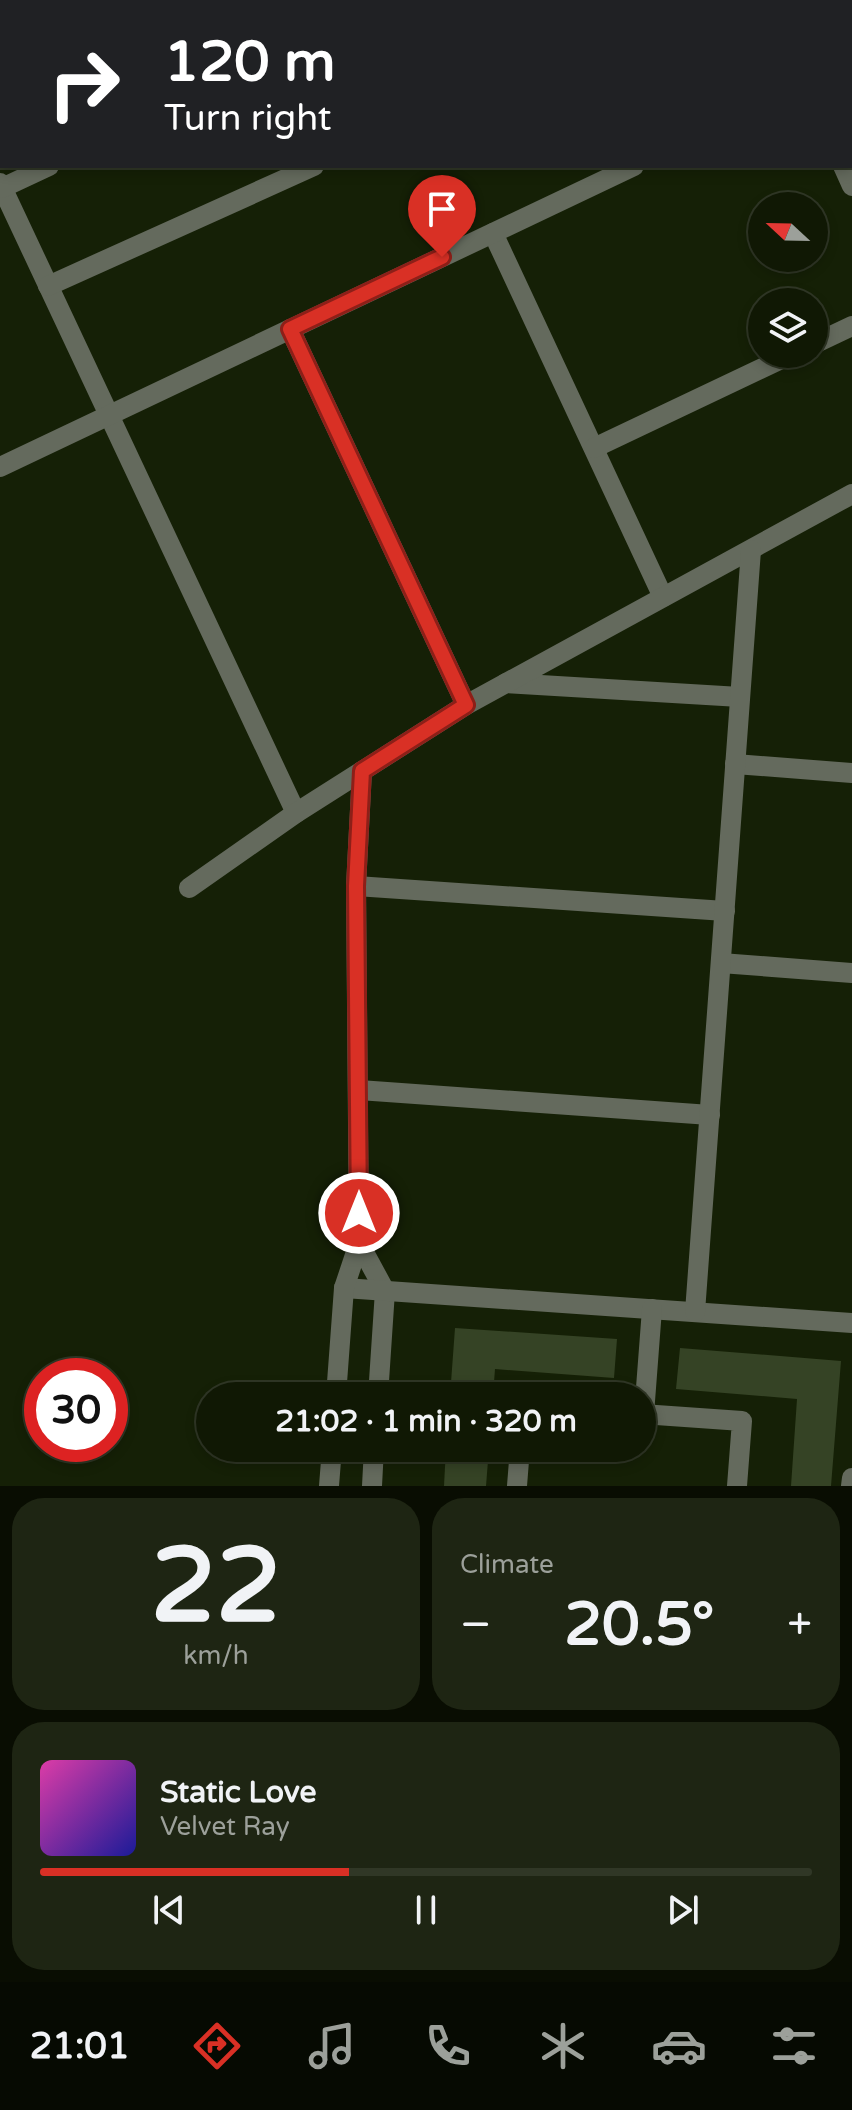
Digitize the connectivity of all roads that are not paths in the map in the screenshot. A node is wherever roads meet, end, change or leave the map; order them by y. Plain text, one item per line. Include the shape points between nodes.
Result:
1 (44, 168) edge
2 (310, 168) edge
3 (630, 168) edge
4 (1, 185) edge
5 (493, 233) junction
6 (48, 286) junction
7 (852, 326) edge
8 (290, 329) junction
9 (828, 337) edge
10 (763, 368) edge
11 (109, 416) junction
12 (594, 448) junction
13 (0, 467) edge
14 (852, 494) edge
15 (751, 550) junction
16 (663, 597) junction
17 (506, 683) junction
18 (740, 697) junction
19 (466, 705) junction
20 (735, 764) junction
21 (362, 771) junction
22 (852, 773) edge
23 (296, 813) junction
24 (356, 886) junction
25 (189, 888) dead end
26 (725, 911) junction
27 (721, 963) junction
28 (852, 973) edge
29 (359, 1090) junction
30 (710, 1115) junction
31 (359, 1243) junction
32 (344, 1288) junction
33 (385, 1291) junction
34 (652, 1309) junction
35 (695, 1312) junction
36 (852, 1323) edge
37 (337, 1382) edge
38 (379, 1382) edge
39 (646, 1382) edge
40 (656, 1415) edge
41 (331, 1462) edge
42 (373, 1462) edge
43 (519, 1462) edge
44 (852, 1478) edge
45 (329, 1486) edge
46 (372, 1486) edge
47 (517, 1486) edge
48 (737, 1486) edge
49 (851, 1486) edge

1 - 4 street
2 - 6 street
3 - 5 street
4 - 6 street
5 - 8 street
5 - 12 street
6 - 11 street
7 - 9 street
8 - 11 street
8 - 19 street
10 - 12 street
11 - 13 street
11 - 23 street
12 - 16 street
14 - 15 street
15 - 16 street
15 - 18 street
16 - 17 street
17 - 18 street
17 - 19 street
18 - 20 street
19 - 21 street
20 - 22 street
20 - 26 street
21 - 23 street
21 - 24 street
23 - 25 street
24 - 26 street
24 - 29 street
26 - 27 street
27 - 28 street
27 - 30 street
29 - 30 street
29 - 31 street
30 - 35 street
31 - 32 street
31 - 33 street
32 - 33 street
32 - 37 street
33 - 34 street
33 - 38 street
34 - 35 street
34 - 39 street
35 - 36 street
40 - 48 street via 742,1421
41 - 45 street
42 - 46 street
43 - 47 street
44 - 49 street

